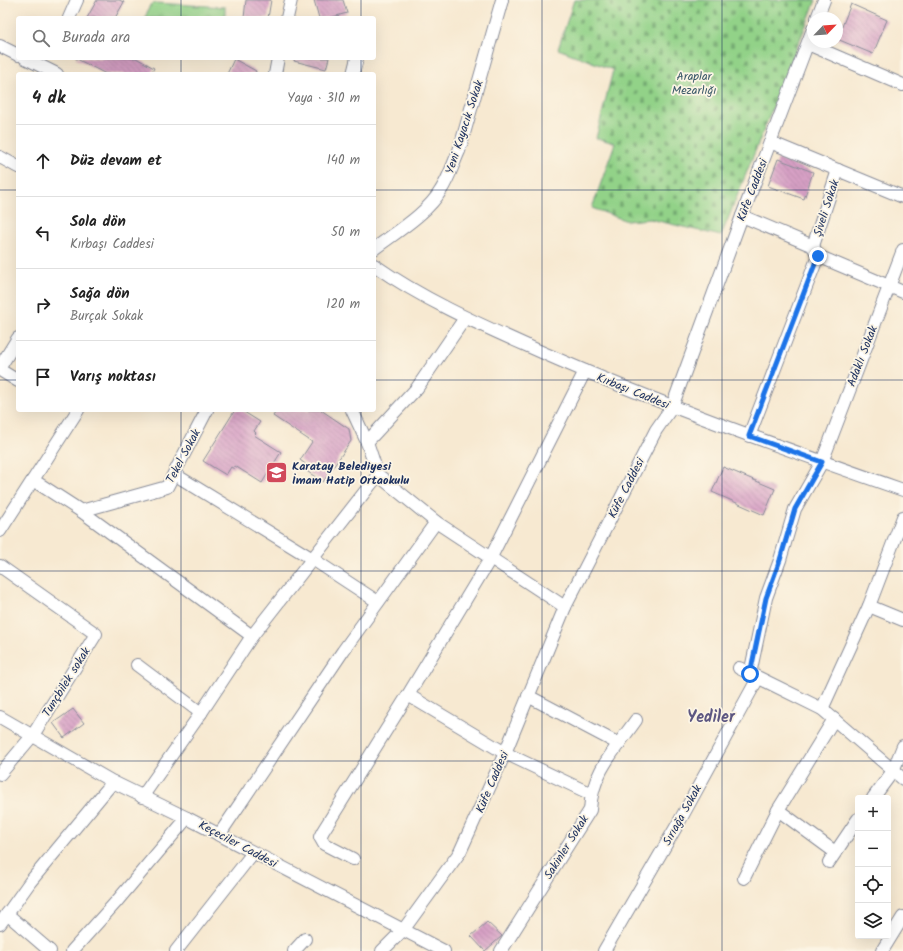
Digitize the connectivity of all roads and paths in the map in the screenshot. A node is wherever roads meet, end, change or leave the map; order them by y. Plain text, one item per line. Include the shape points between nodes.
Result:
1 (78, 0) edge
2 (291, 0) edge
3 (502, 0) edge
4 (824, 0) edge
5 (819, 12) edge
6 (70, 16) edge
7 (287, 16) edge
8 (0, 46) edge
9 (807, 47) edge
10 (817, 48) edge
11 (16, 54) edge
12 (31, 60) edge
13 (278, 60) edge
14 (356, 60) edge
15 (52, 67) edge
16 (275, 72) edge
17 (354, 72) edge
18 (903, 85) edge
19 (770, 142) junction
20 (0, 157) edge
21 (16, 166) edge
22 (838, 170) junction
23 (903, 197) edge
24 (742, 216) junction
25 (376, 247) edge
26 (903, 250) edge
27 (815, 251) junction
28 (376, 266) edge
29 (889, 285) junction
30 (903, 292) edge
31 (465, 318) junction
32 (16, 341) edge
33 (0, 367) edge
34 (0, 370) edge
35 (585, 371) junction
36 (16, 380) edge
37 (672, 407) junction
38 (77, 412) edge
39 (206, 412) edge
40 (353, 412) edge
41 (749, 436) junction
42 (367, 442) junction
43 (822, 462) junction
44 (174, 474) junction
45 (378, 475) junction
46 (33, 480) junction
47 (903, 490) edge
48 (81, 511) junction
49 (903, 517) edge
50 (436, 522) junction
51 (0, 531) edge
52 (311, 558) junction
53 (490, 558) junction
54 (0, 566) edge
55 (378, 602) junction
56 (869, 606) junction
57 (565, 607) junction
58 (903, 620) edge
59 (252, 636) junction
60 (137, 665) dead end
61 (739, 668) dead end
62 (754, 676) junction
63 (408, 695) junction
64 (528, 696) junction
65 (822, 709) junction
66 (201, 713) junction
67 (0, 716) edge
68 (834, 719) junction
69 (636, 720) dead end
70 (33, 735) junction
71 (618, 744) junction
72 (903, 746) edge
73 (505, 753) junction
74 (893, 771) junction
75 (0, 774) edge
76 (903, 778) edge
77 (113, 782) junction
78 (591, 794) junction
79 (875, 795) edge
80 (142, 797) junction
81 (778, 810) junction
82 (187, 818) junction
83 (855, 823) edge
84 (219, 834) junction
85 (253, 853) junction
86 (353, 859) dead end
87 (744, 878) dead end
88 (7, 914) junction
89 (903, 917) edge
90 (0, 924) edge
91 (404, 929) junction
92 (305, 939) dead end
93 (50, 951) edge
94 (72, 951) edge
95 (176, 951) edge
96 (294, 951) edge
97 (382, 951) edge
98 (444, 951) edge
99 (501, 951) edge
100 (604, 951) edge
101 (882, 951) edge

1 - 6 street
2 - 7 street
3 - 25 street, Yeni Kayacık Sokak via 459,151 450,174 440,192 425,208
4 - 5 street
8 - 11 street
9 - 19 street, Küfe Caddesi
10 - 18 street
12 - 15 street
13 - 16 street
14 - 17 street
19 - 22 street
19 - 24 street, Küfe Caddesi
20 - 21 street
22 - 23 street
22 - 27 street, Şiveli Sokak
24 - 27 street
24 - 37 street, Küfe Caddesi
26 - 29 street, Adaklı Sokak
27 - 29 street
27 - 41 street, Şiveli Sokak
28 - 31 street, Kırbaşı Caddesi via 404,285
29 - 30 street
29 - 43 street, Adaklı Sokak
31 - 35 street, Kırbaşı Caddesi
31 - 42 street via 417,388
32 - 33 street
34 - 36 street
35 - 37 street, Kırbaşı Caddesi
35 - 53 street
37 - 41 street, Kırbaşı Caddesi
37 - 57 street, Küfe Caddesi via 656,430
38 - 46 street
39 - 44 street, Tekel Sokak
40 - 42 street
41 - 43 street, Kırbaşı Caddesi
42 - 45 street
43 - 47 street, Kırbaşı Caddesi
43 - 62 street, Adaklı Sokak via 795,509 766,598
44 - 48 street, Tekel Sokak via 167,487
44 - 52 street
45 - 50 street
45 - 52 street
46 - 48 street
46 - 51 street
48 - 59 street
49 - 56 street
50 - 53 street
50 - 55 street
52 - 55 street
52 - 59 street
53 - 57 street
53 - 63 street
54 - 70 street, Tunçbilek sokak via 96,634
55 - 84 street
56 - 58 street
56 - 65 street
57 - 64 street, Küfe Caddesi
59 - 66 street
60 - 66 street
61 - 62 street
62 - 65 street
62 - 100 street, Sırıağa Sokak via 679,822
63 - 73 street
63 - 86 street via 320,837 324,844
64 - 71 street
64 - 73 street, Küfe Caddesi
65 - 68 street
66 - 80 street
67 - 70 street, Keçeciler Caddesi
68 - 74 street
68 - 81 street
69 - 71 street, Sakinler Sokak
70 - 75 street, Tunçbilek sokak
70 - 77 street, Keçeciler Caddesi
71 - 78 street, Sakinler Sokak via 599,771
72 - 74 street
73 - 78 street
73 - 91 street, Küfe Caddesi via 460,852
74 - 76 street
74 - 79 street
77 - 80 street, Keçeciler Caddesi
77 - 88 street via 30,882
78 - 99 street, Sakinler Sokak via 590,810
80 - 82 street, Keçeciler Caddesi
81 - 83 street via 832,857
81 - 87 street
82 - 84 street, Keçeciler Caddesi
82 - 94 street
84 - 85 street, Keçeciler Caddesi
85 - 91 street, Keçeciler Caddesi
85 - 95 street
88 - 90 street
88 - 93 street
89 - 101 street
91 - 97 street, Küfe Caddesi
91 - 98 street, Keçeciler Caddesi
92 - 96 street

